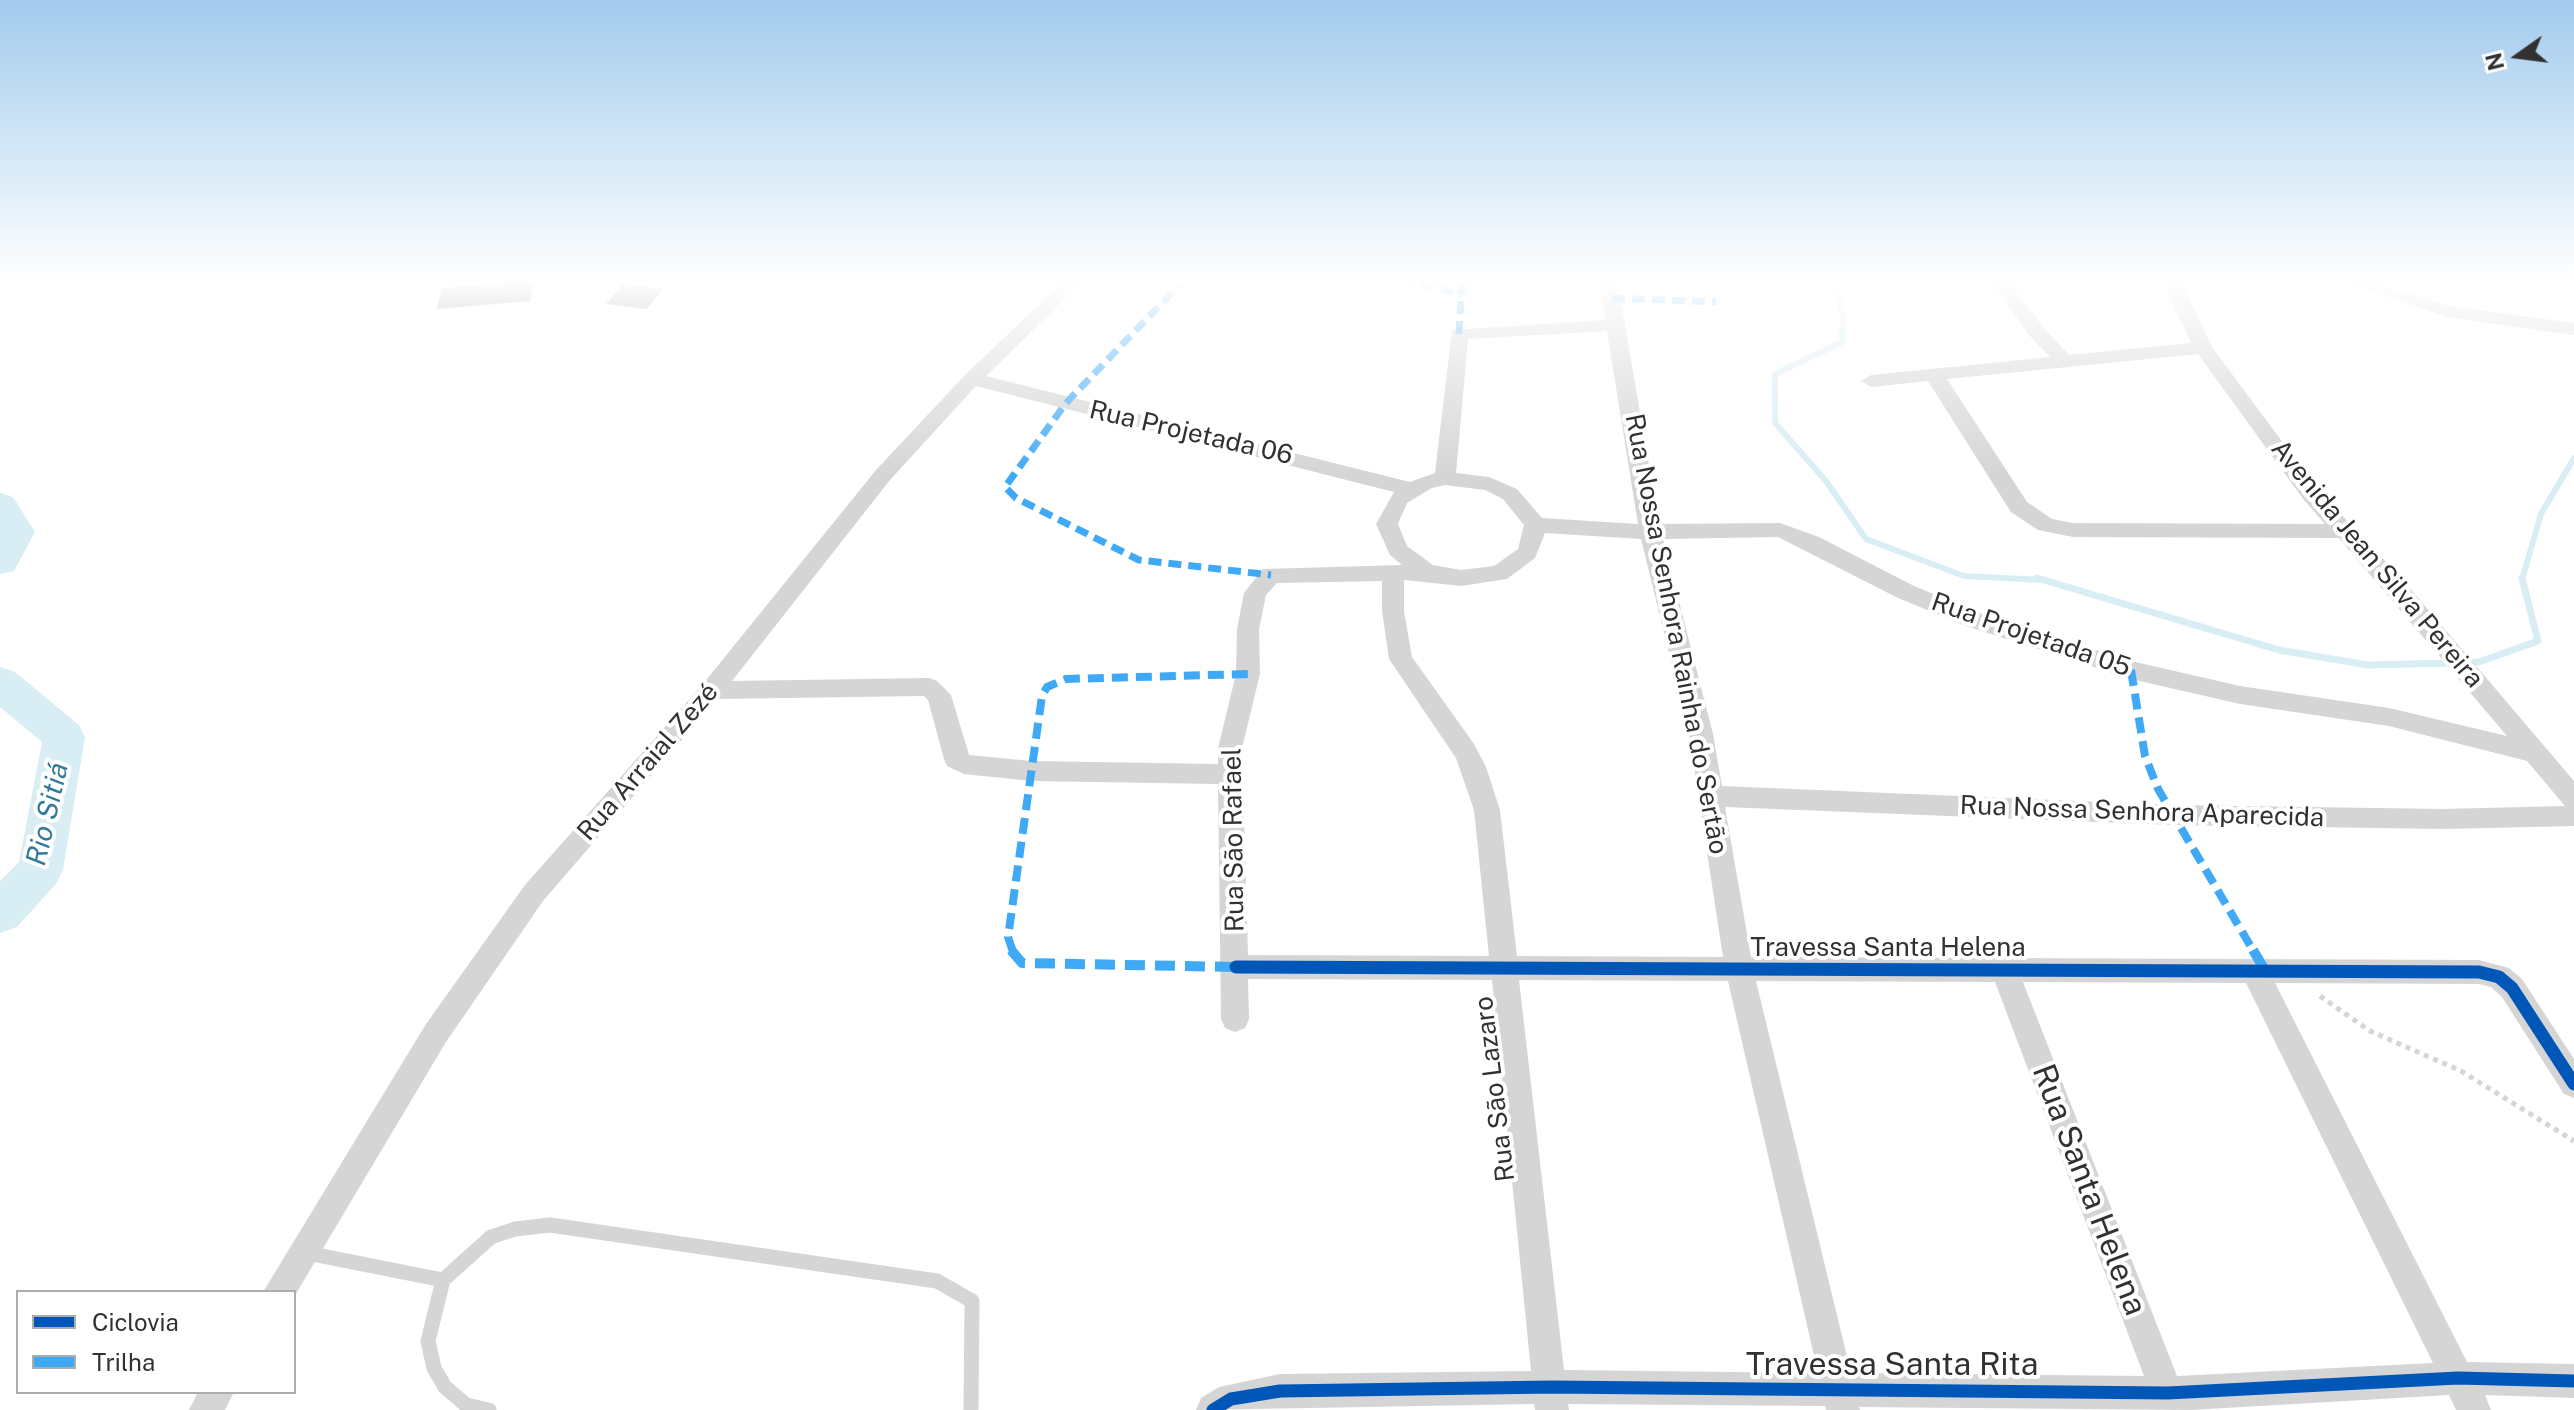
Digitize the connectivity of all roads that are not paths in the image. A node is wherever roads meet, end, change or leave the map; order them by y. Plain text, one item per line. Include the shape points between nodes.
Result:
1 (1009, 344) edge
2 (1458, 344) edge
3 (1619, 344) edge
4 (2048, 344) edge
5 (2201, 344) edge
6 (2203, 348) junction
7 (2065, 362) junction
8 (1934, 375) junction
9 (972, 379) junction
10 (1871, 381) dead end
11 (1445, 478) junction
12 (1410, 489) junction
13 (1535, 525) junction
14 (2343, 531) junction
15 (1650, 532) junction
16 (1393, 572) junction
17 (1427, 572) junction
18 (711, 690) junction
19 (2535, 753) junction
20 (1230, 774) junction
21 (1711, 796) junction
22 (2574, 799) edge
23 (2574, 816) edge
24 (1236, 967) junction
25 (1503, 969) junction
26 (1739, 969) junction
27 (2004, 970) junction
28 (2270, 972) junction
29 (1235, 1019) dead end
30 (2574, 1084) edge
31 (303, 1252) junction
32 (443, 1280) junction
33 (280, 1290) edge
34 (2458, 1378) junction
35 (2574, 1381) edge
36 (1552, 1398) edge
37 (1841, 1400) edge
38 (2171, 1401) edge
39 (489, 1410) edge
40 (971, 1410) edge
41 (1213, 1410) edge
42 (2474, 1410) edge

1 - 9 street, Rua Arraial Zezé
2 - 11 street
3 - 15 street, Rua Nossa Senhora Rainha do Sertão
4 - 7 street
5 - 6 street, Avenida Jean Silva Pereira
6 - 7 street
6 - 14 street, Avenida Jean Silva Pereira
7 - 8 street
8 - 10 street
8 - 14 street via 2019,507 2046,525 2073,530
9 - 12 street, Rua Projetada 06
9 - 18 street, Rua Arraial Zezé via 883,475
11 - 12 street
11 - 13 street via 1489,484 1510,494
12 - 17 street via 1390,511 1390,538
13 - 15 street, Rua Projetada 05
13 - 17 street via 1527,553 1499,573 1461,578
14 - 19 street, Avenida Jean Silva Pereira
15 - 19 street, Rua Projetada 05 via 1780,530 1974,620 2131,670 2240,695 2389,717
15 - 21 street, Rua Nossa Senhora Rainha do Sertão via 1701,734
16 - 17 street
16 - 20 street, Rua São Rafael via 1271,575 1261,583 1251,605 1248,674 1232,734
16 - 25 street, Rua São Lazaro via 1401,659 1465,751 1487,810
18 - 20 street via 929,687 939,695 956,759 964,764 1031,771
18 - 31 street, Rua Arraial Zezé via 534,893 436,1033
19 - 22 street, Avenida Jean Silva Pereira
20 - 24 street, Rua São Rafael
21 - 23 street, Rua Nossa Senhora Aparecida via 2173,815
21 - 26 street, Rua Nossa Senhora Rainha do Sertão
24 - 25 street, Travessa Santa Helena
24 - 29 street, Rua São Rafael
25 - 26 street, Travessa Santa Helena
25 - 36 street, Rua São Lazaro
26 - 27 street, Travessa Santa Helena
26 - 37 street, Rua Nossa Senhora Rainha do Sertão
27 - 28 street, Travessa Santa Helena
27 - 38 street, Rua Santa Helena
28 - 30 street, Travessa Santa Helena via 2479,972 2499,977 2526,1006
28 - 34 street
31 - 32 lane
31 - 33 street, Rua Arraial Zezé
32 - 39 lane via 428,1341 434,1368 445,1387 466,1405
32 - 40 lane via 491,1237 550,1225 937,1281 972,1301
34 - 35 street, Travessa Santa Rita
34 - 38 street, Travessa Santa Rita
34 - 42 street
36 - 37 street, Travessa Santa Rita
36 - 41 street, Travessa Santa Rita via 1280,1391 1231,1399
37 - 38 street, Travessa Santa Rita

